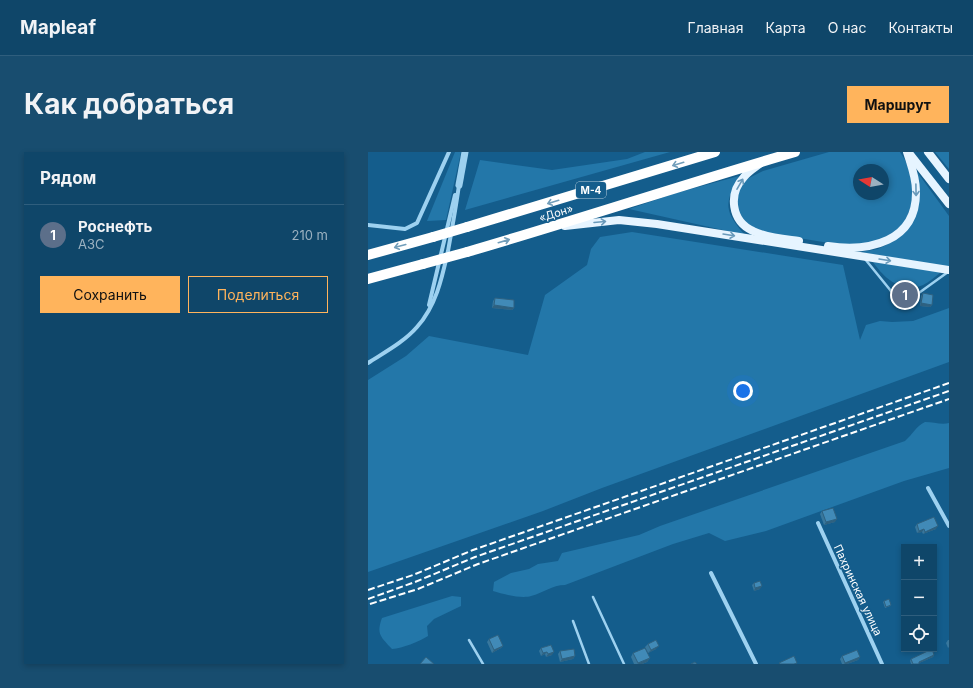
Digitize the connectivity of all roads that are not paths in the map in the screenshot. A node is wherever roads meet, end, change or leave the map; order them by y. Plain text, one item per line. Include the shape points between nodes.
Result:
1 (448, 152) edge
2 (465, 152) edge
3 (715, 152) edge
4 (795, 152) edge
5 (908, 152) edge
6 (928, 152) edge
7 (763, 161) junction
8 (941, 169) junction
9 (949, 175) edge
10 (949, 179) edge
11 (459, 185) joint
12 (949, 204) edge
13 (368, 225) edge
14 (548, 228) junction
15 (368, 255) edge
16 (864, 257) junction
17 (949, 271) edge
18 (368, 279) edge
19 (891, 291) junction
20 (895, 294) junction
21 (915, 296) junction
22 (368, 364) edge
23 (928, 488) dead end
24 (818, 523) dead end
25 (949, 526) edge
26 (711, 574) dead end
27 (593, 597) dead end
28 (573, 621) dead end
29 (469, 640) dead end
30 (483, 664) edge
31 (589, 664) edge
32 (624, 664) edge
33 (756, 664) edge
34 (882, 664) edge

1 - 13 street via 417,223 405,229
2 - 11 street
3 -> 15 highway, «Дон» / М-4, bridge via 433,238
4 - 7 highway, «Дон» / М-4
5 -> 7 main road via 916,192 913,213 908,222 887,241 873,246 853,248 760,234 745,227 735,214 735,194 744,177
5 - 12 main road
6 - 8 main road
7 - 14 highway, «Дон» / М-4
8 - 9 main road
8 - 10 main road
11 - 22 street via 442,279 436,295 424,317 409,335
14 -> 16 main road via 606,221 657,224
18 -> 14 highway, «Дон» / М-4, bridge
16 -> 17 main road
16 - 19 lane
17 - 21 lane
19 - 20 lane
19 - 21 lane
20 - 21 lane
20 - 21 lane via 899,297 901,305 909,306
23 - 25 street
24 - 34 street, Пахринская улица
26 - 33 street
27 - 32 lane
28 - 31 lane
29 - 30 lane

